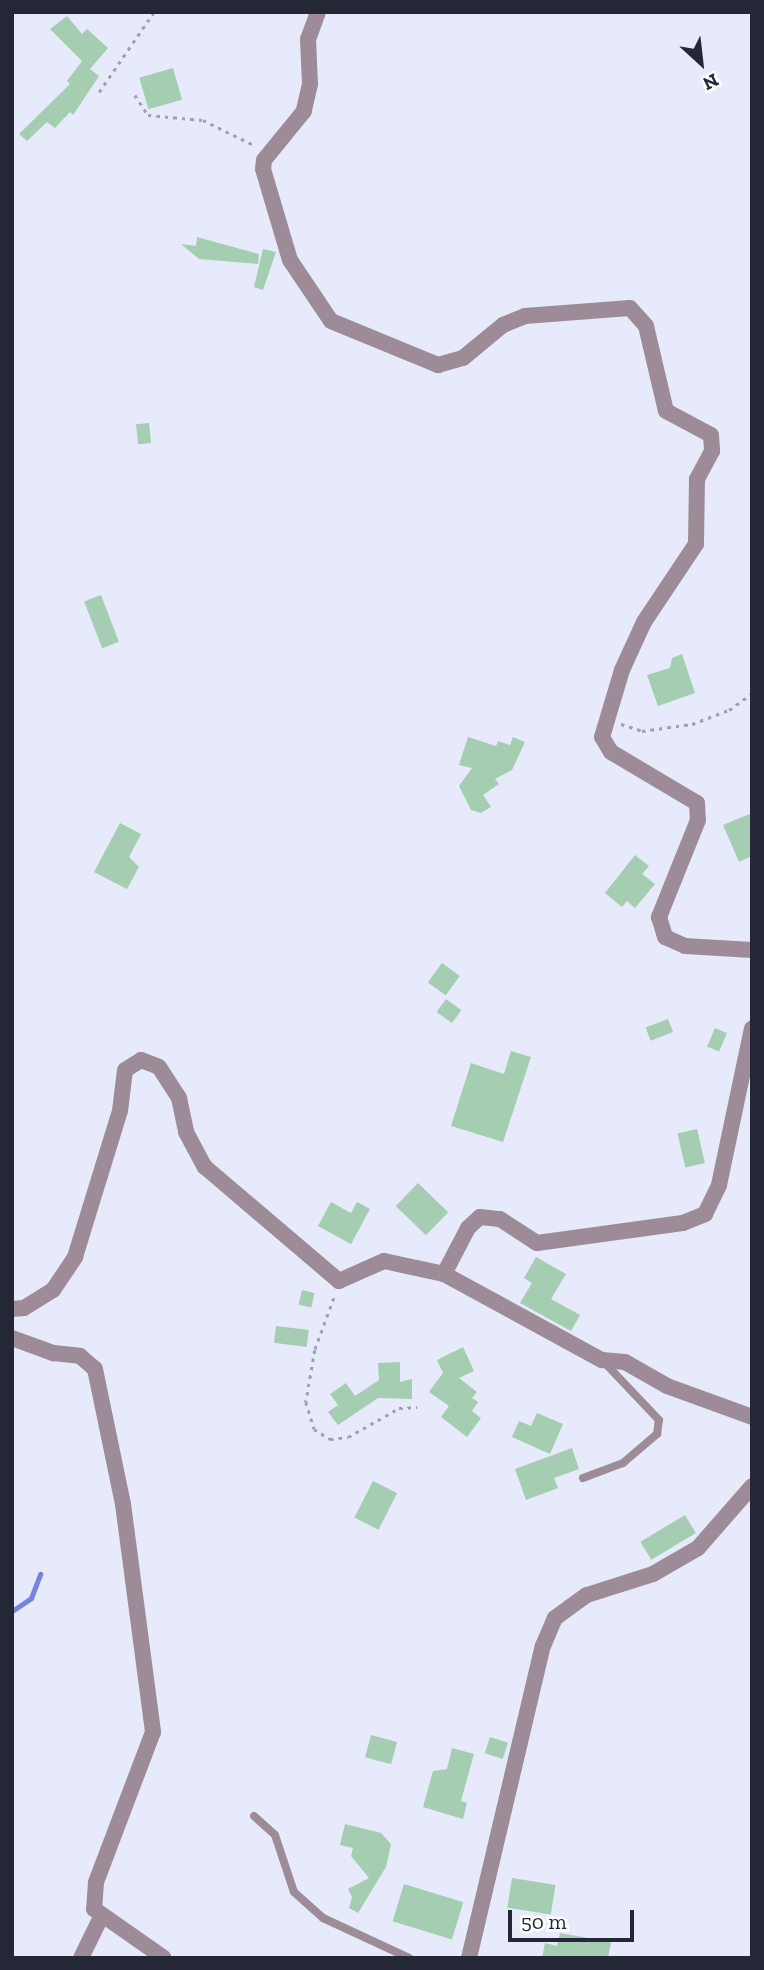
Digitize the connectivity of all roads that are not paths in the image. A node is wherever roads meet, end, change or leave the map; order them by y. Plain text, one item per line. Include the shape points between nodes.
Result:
1 (318, 12) edge
2 (752, 950) edge
3 (752, 1028) edge
4 (444, 1274) junction
5 (12, 1309) edge
6 (12, 1338) edge
7 (602, 1360) junction
8 (752, 1417) edge
9 (583, 1478) dead end
10 (752, 1486) edge
11 (254, 1816) dead end
12 (102, 1917) junction
13 (81, 1958) edge
14 (164, 1958) edge
15 (408, 1958) edge
16 (469, 1958) edge

1 - 2 street via 308,39 306,104 298,121 264,160 264,181 290,260 319,307 343,329 438,365 463,358 503,325 525,316 622,306 643,318 663,407 671,416 708,431 713,446 697,479 694,550 644,622 602,737 611,752 690,795 699,811 662,908 660,925 665,937 685,946
3 - 4 street via 719,1185 705,1214 683,1223 537,1242 500,1219 480,1217 468,1228
4 - 5 street via 384,1261 339,1281 205,1167 186,1132 179,1098 159,1067 141,1060 125,1070 120,1111 75,1257 53,1290 24,1308
4 - 7 street
6 - 12 street via 53,1353 80,1356 94,1369 123,1504 153,1732 96,1882 94,1909
7 - 8 street via 625,1362 667,1387
7 - 9 lane via 659,1420 657,1434 623,1463
10 - 16 street via 698,1548 653,1574 587,1595 555,1618 543,1646
11 - 15 lane via 275,1835 294,1892 323,1918
12 - 13 street
12 - 14 street

